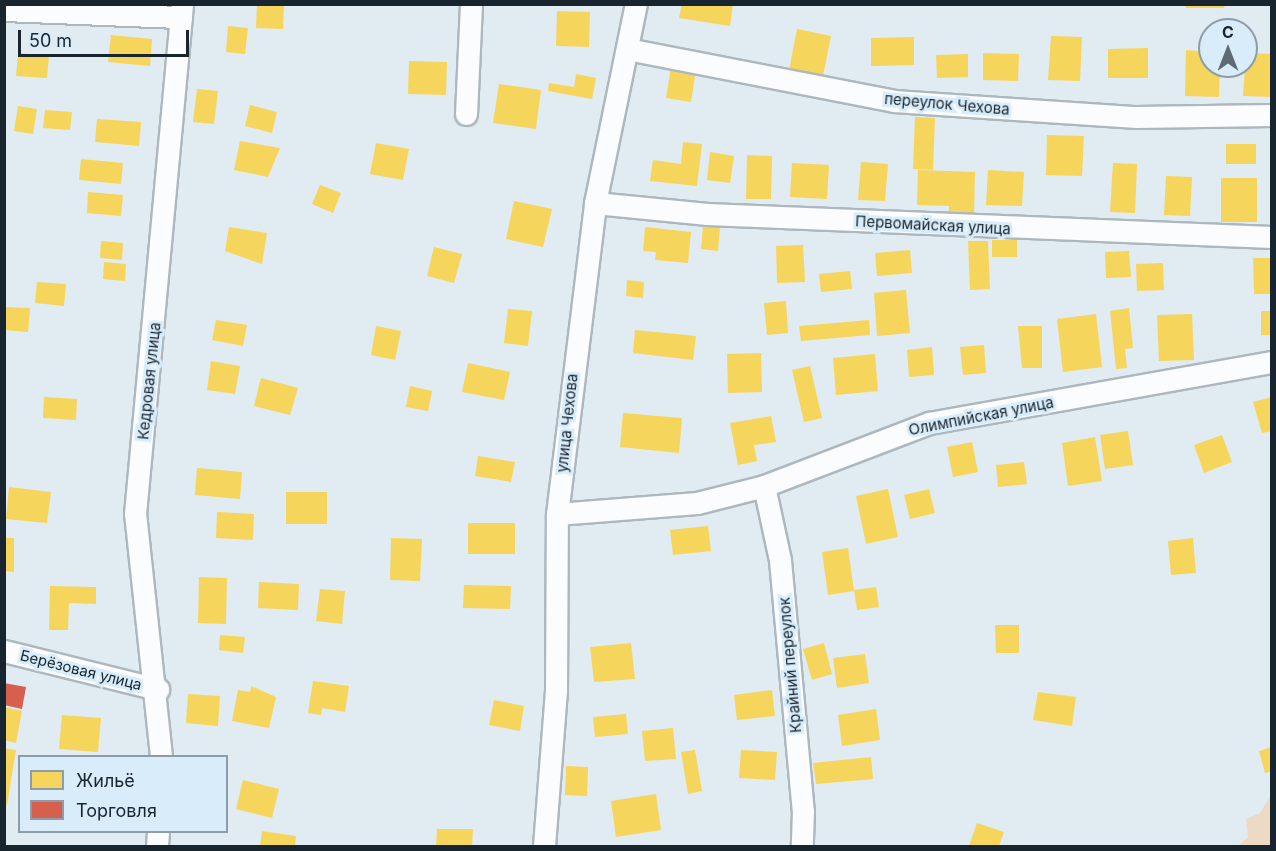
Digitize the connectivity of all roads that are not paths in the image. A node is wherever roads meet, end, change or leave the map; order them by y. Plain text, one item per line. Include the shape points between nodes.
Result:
1 (471, 4) edge
2 (636, 4) edge
3 (4, 10) edge
4 (181, 11) edge
5 (627, 49) junction
6 (466, 114) dead end
7 (1272, 115) edge
8 (595, 202) junction
9 (1272, 237) edge
10 (1272, 362) edge
11 (764, 486) junction
12 (557, 514) junction
13 (4, 651) edge
14 (158, 689) junction
15 (161, 755) edge
16 (544, 846) edge
17 (802, 846) edge

1 - 6 street
2 - 5 street, улица Чехова
3 - 4 street
4 - 14 street, Кедровая улица via 135,514 135,559
5 - 7 street, переулок Чехова via 894,101 1136,117
5 - 8 street, улица Чехова
8 - 9 street, Первомайская улица via 707,214
8 - 12 street, улица Чехова
10 - 11 street, Олимпийская улица via 929,423
11 - 12 street, Олимпийская улица via 697,503
11 - 17 street, Крайний переулок via 780,560 803,811
12 - 16 street, улица Чехова via 556,691
13 - 14 street, Берёзовая улица
14 - 15 street, Кедровая улица

